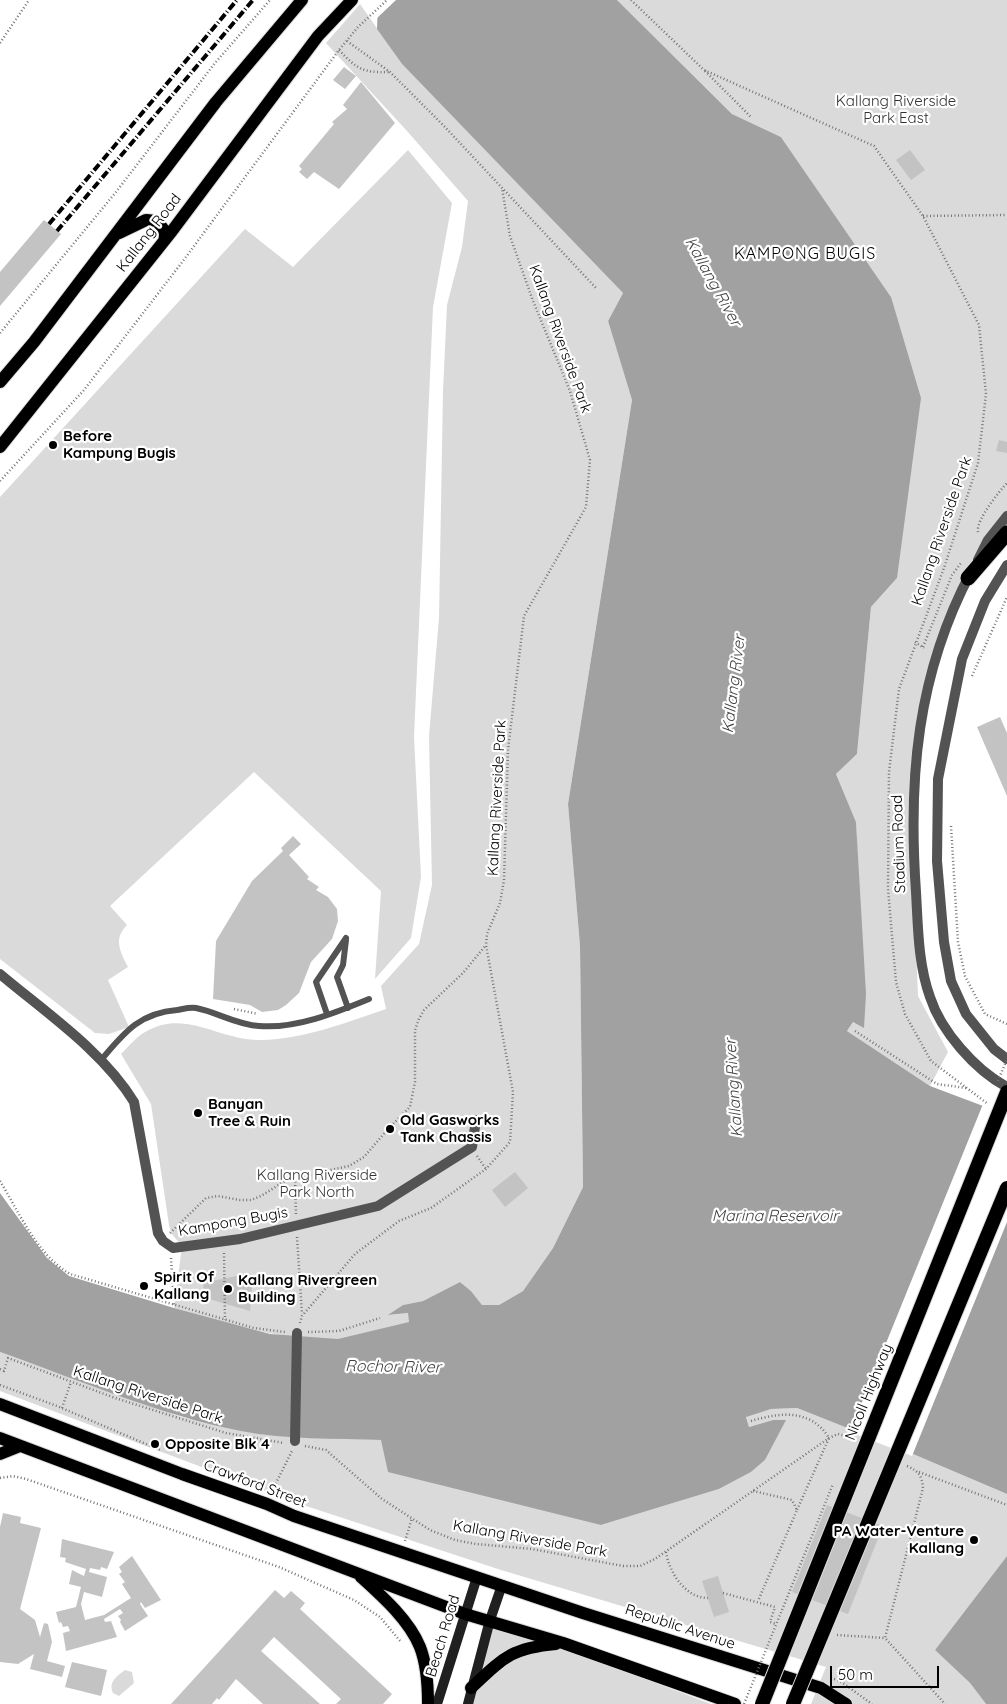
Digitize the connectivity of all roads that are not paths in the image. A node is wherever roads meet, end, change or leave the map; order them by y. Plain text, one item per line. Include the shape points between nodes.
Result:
1 (302, 0) edge
2 (348, 4) edge
3 (116, 234) junction
4 (165, 240) junction
5 (0, 382) edge
6 (0, 447) edge
7 (1007, 516) edge
8 (1007, 533) edge
9 (1007, 565) edge
10 (968, 578) junction
11 (0, 974) edge
12 (369, 999) dead end
13 (348, 1008) junction
14 (327, 1014) junction
15 (1007, 1059) edge
16 (101, 1060) junction
17 (1007, 1087) edge
18 (1007, 1092) edge
19 (476, 1120) dead end
20 (1007, 1188) edge
21 (297, 1333) road end
22 (0, 1404) edge
23 (0, 1438) edge
24 (295, 1443) road end
25 (20, 1446) junction
26 (0, 1454) edge
27 (355, 1572) junction
28 (477, 1577) junction
29 (502, 1585) junction
30 (465, 1614) junction
31 (490, 1620) junction
32 (563, 1643) junction
33 (471, 1688) junction
34 (428, 1704) edge
35 (437, 1704) edge
36 (468, 1704) edge
37 (735, 1704) edge
38 (762, 1704) edge
39 (793, 1704) edge
40 (846, 1704) edge

1 - 3 main road, Kallang Road via 206,115
2 - 4 main road, Kallang Road via 318,36
3 - 4 main road via 146,220 157,220 164,230
3 - 5 main road, Kallang Road
4 - 6 main road, Kallang Road
7 - 10 street, Stadium Road via 988,540
8 - 10 highway
9 - 15 street via 984,601 962,659 938,779 937,861 951,981 966,1014 994,1049
10 - 17 street, Stadium Road via 948,619 920,724 913,787 913,854 919,945 930,998 954,1042 978,1068
11 - 16 street, Kampong Bugis
12 - 13 lane
13 - 14 lane
13 - 14 lane via 337,978 343,965 346,938 316,982
14 - 16 lane via 294,1024 258,1026 195,1008 171,1010 144,1017 126,1030
16 - 19 street, Kampong Bugis via 134,1102 156,1224 166,1244 177,1248 296,1227 385,1203 472,1147
18 - 38 highway, Nicoll Highway, bridge
20 - 39 highway, bridge
21 - 24 street
22 - 28 main road, Crawford Street via 294,1516
23 - 25 main road
25 - 26 main road
25 - 27 main road
27 - 30 main road
27 - 34 main road via 404,1622 420,1646 427,1675
28 - 29 main road, Crawford Street
28 - 30 main road, Beach Road
29 - 31 main road
29 - 40 main road, Republic Avenue via 821,1688
30 - 31 main road
30 - 35 main road, Beach Road
31 - 32 main road
31 - 33 main road
32 - 33 main road via 530,1646 516,1651 502,1659
32 - 37 main road
33 - 36 main road

